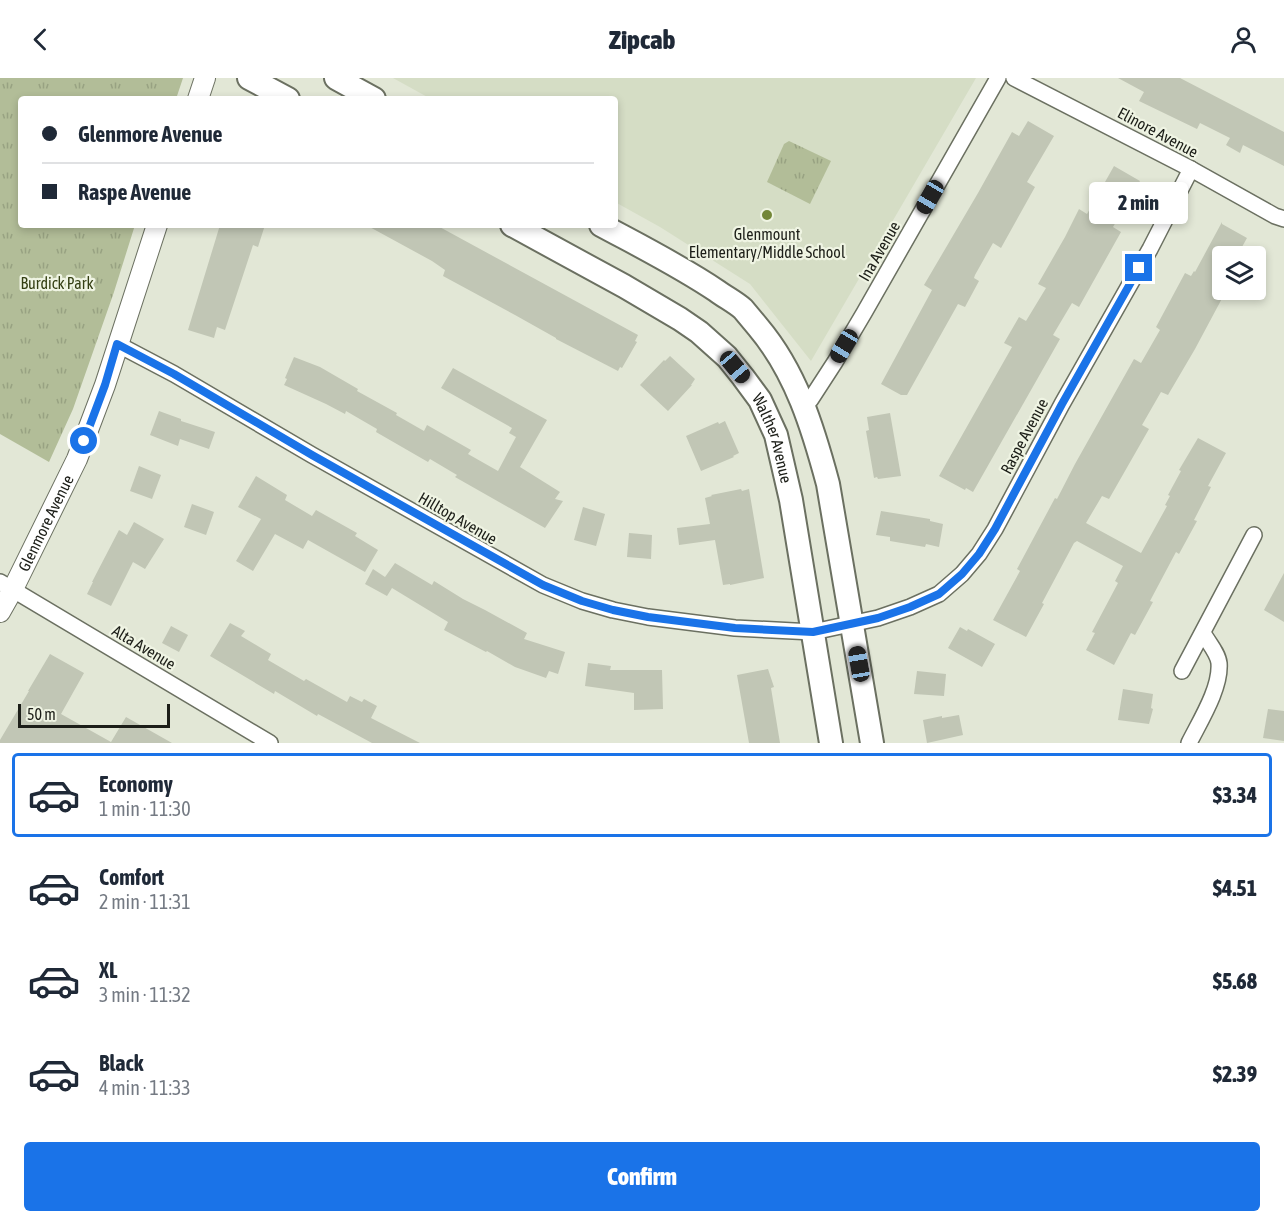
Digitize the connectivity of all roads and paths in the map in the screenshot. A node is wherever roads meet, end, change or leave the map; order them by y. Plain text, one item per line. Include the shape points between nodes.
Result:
1 (205, 78) edge
2 (249, 78) edge
3 (336, 78) edge
4 (998, 78) edge
5 (1014, 78) edge
6 (199, 96) edge
7 (282, 96) edge
8 (369, 96) edge
9 (1191, 170) junction
10 (1284, 219) edge
11 (156, 228) edge
12 (517, 228) edge
13 (606, 228) edge
14 (117, 344) junction
15 (804, 406) junction
16 (1254, 535) dead end
17 (7, 586) edge
18 (0, 612) edge
19 (852, 624) junction
20 (813, 632) junction
21 (1203, 633) junction
22 (1182, 671) dead end
23 (270, 743) edge
24 (831, 743) edge
25 (872, 743) edge
26 (1189, 743) edge

1 - 6 street
2 - 7 main road
3 - 8 main road
4 - 15 street, Ina Avenue via 864,313
5 - 9 street, Elinore Avenue
9 - 10 street, Elinore Avenue
9 - 19 street, Raspe Avenue via 979,554 939,594
11 - 14 street, Glenmore Avenue
12 - 20 main road, Walther Avenue via 699,332 716,346 760,400 783,460
13 - 15 main road via 699,279 742,309 767,338
14 - 17 street, Glenmore Avenue via 77,459
14 - 20 street, Hilltop Avenue via 543,585 582,601 648,617 735,628
15 - 19 main road via 828,484
16 - 21 street
17 - 18 street, Glenmore Avenue
17 - 23 street, Alta Avenue
19 - 20 street, Raspe Avenue
19 - 25 main road
20 - 24 main road, Walther Avenue
21 - 22 street
21 - 26 street via 1219,660 1218,677

